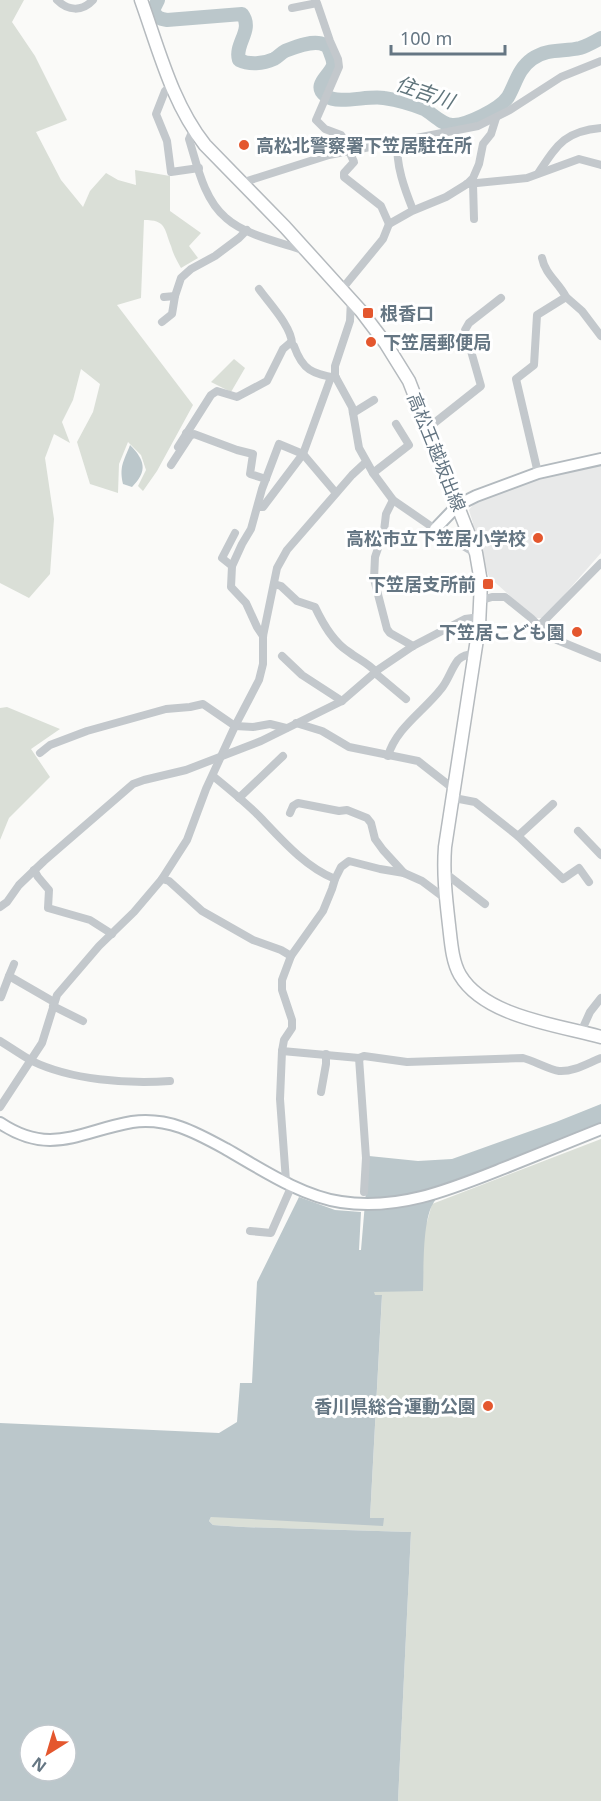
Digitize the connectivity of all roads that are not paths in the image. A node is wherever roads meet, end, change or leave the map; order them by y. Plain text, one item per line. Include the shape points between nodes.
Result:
1 (57, 0) edge
2 (93, 0) edge
3 (141, 0) edge
4 (319, 2) edge
5 (292, 8) dead end
6 (601, 61) edge
7 (172, 85) junction
8 (496, 118) junction
9 (601, 128) edge
10 (193, 130) junction
11 (398, 142) junction
12 (350, 151) junction
13 (601, 165) edge
14 (199, 168) junction
15 (538, 174) junction
16 (241, 183) junction
17 (470, 184) junction
18 (413, 210) junction
19 (474, 219) dead end
20 (389, 224) junction
21 (247, 230) junction
22 (308, 252) junction
23 (542, 258) dead end
24 (259, 289) dead end
25 (342, 290) junction
26 (175, 296) junction
27 (164, 297) dead end
28 (566, 297) junction
29 (501, 298) dead end
30 (351, 299) junction
31 (162, 322) dead end
32 (601, 336) edge
33 (291, 344) junction
34 (334, 378) junction
35 (374, 400) dead end
36 (353, 413) junction
37 (396, 424) dead end
38 (428, 428) junction
39 (189, 434) junction
40 (178, 447) dead end
41 (303, 454) junction
42 (601, 459) edge
43 (366, 462) junction
44 (171, 465) dead end
45 (373, 473) junction
46 (538, 473) junction
47 (266, 479) junction
48 (336, 493) junction
49 (393, 500) junction
50 (458, 505) junction
51 (258, 507) junction
52 (435, 529) junction
53 (235, 533) dead end
54 (476, 553) junction
55 (601, 563) edge
56 (232, 566) junction
57 (274, 584) junction
58 (482, 600) junction
59 (480, 617) junction
60 (539, 626) junction
61 (263, 636) junction
62 (413, 646) junction
63 (475, 654) junction
64 (282, 656) dead end
65 (601, 658) edge
66 (375, 672) junction
67 (406, 699) dead end
68 (342, 700) junction
69 (296, 723) junction
70 (235, 726) junction
71 (286, 728) junction
72 (40, 753) dead end
73 (222, 756) junction
74 (283, 756) dead end
75 (388, 756) junction
76 (213, 776) junction
77 (455, 794) junction
78 (239, 798) junction
79 (553, 804) dead end
80 (290, 813) dead end
81 (578, 831) dead end
82 (518, 836) junction
83 (601, 855) edge
84 (34, 870) junction
85 (443, 872) junction
86 (404, 873) junction
87 (162, 879) junction
88 (335, 879) junction
89 (589, 882) dead end
90 (446, 899) junction
91 (485, 904) dead end
92 (0, 907) edge
93 (111, 934) junction
94 (291, 956) junction
95 (14, 964) dead end
96 (9, 976) junction
97 (1, 997) edge
98 (601, 998) edge
99 (54, 1004) junction
100 (83, 1022) dead end
101 (581, 1032) junction
102 (601, 1037) edge
103 (0, 1041) edge
104 (282, 1051) junction
105 (326, 1054) junction
106 (359, 1058) junction
107 (601, 1058) edge
108 (31, 1060) junction
109 (170, 1081) dead end
110 (321, 1092) dead end
111 (3, 1096) edge
112 (0, 1107) edge
113 (0, 1123) edge
114 (601, 1129) edge
115 (292, 1185) junction
116 (364, 1192) dead end
117 (250, 1231) dead end

1 - 2 street via 63,6 81,9
3 - 7 main road, 高松王越坂出線
4 - 5 street
4 - 12 street via 339,67 316,120 325,129 341,135
6 - 8 street via 561,77
7 - 10 main road, 高松王越坂出線
7 - 14 street via 165,91 156,114 167,141 171,172
8 - 11 street via 464,130
8 - 17 street
9 - 15 street via 585,129 562,141
10 - 14 street via 189,139
10 - 16 main road, 高松王越坂出線
11 - 12 street
11 - 18 street via 400,171
12 - 16 street
12 - 20 street via 354,162 344,177 381,206
13 - 15 street via 579,159
14 - 21 street via 208,194 218,208 226,218
15 - 17 street
16 - 22 main road, 高松王越坂出線
17 - 18 street
17 - 19 street
18 - 20 street
20 - 25 street
21 - 22 street
21 - 26 street via 181,278
22 - 25 main road, 高松王越坂出線
23 - 28 street via 543,267
24 - 33 street via 292,336
25 - 30 main road, 高松王越坂出線
26 - 27 street
26 - 31 street via 172,314
28 - 32 street
28 - 46 street via 537,315 534,365 516,379
29 - 38 street via 465,330 481,386
30 - 34 street via 350,321
30 - 38 main road, 高松王越坂出線 via 409,381
33 - 34 street via 298,360 311,370
33 - 39 street via 284,349 267,381 237,397 217,391 211,395
34 - 36 street via 349,399
34 - 41 street
35 - 36 street
36 - 43 street via 356,439
37 - 45 street via 410,445
38 - 50 main road, 高松王越坂出線
39 - 40 street
39 - 44 street
39 - 47 street via 253,454 250,474
41 - 47 street via 279,444
41 - 48 street
41 - 51 street via 263,507
42 - 46 street
43 - 45 street
43 - 48 street
45 - 49 street
46 - 50 street
47 - 51 street
48 - 57 street via 287,550
49 - 52 street
49 - 62 street via 375,557 374,579 387,629
50 - 52 street
50 - 54 main road, 高松王越坂出線
51 - 56 street
52 - 54 street
53 - 56 street via 222,558
54 - 58 main road, 高松王越坂出線
55 - 60 street
56 - 61 street via 231,587 246,603
57 - 61 street
57 - 66 street via 297,601 315,607 346,651
58 - 59 main road, 高松王越坂出線
58 - 60 street via 505,597
59 - 62 street via 465,619
59 - 63 main road, 高松王越坂出線
60 - 65 street via 557,640
61 - 70 street via 259,680
62 - 66 street
63 - 75 street via 459,659 442,689 391,745
63 - 77 main road, 高松王越坂出線
64 - 68 street via 302,675
66 - 67 street
66 - 68 street
68 - 69 street
69 - 71 street
69 - 75 street via 322,731 349,747
70 - 71 street via 270,724
70 - 72 street via 198,704 87,731 51,744
70 - 73 street
71 - 73 street
73 - 76 street
73 - 84 street via 134,784
74 - 78 street
75 - 77 street via 418,761
76 - 78 street
76 - 87 street via 187,840
77 - 82 street via 475,802
77 - 85 main road, 高松王越坂出線
78 - 88 street via 291,848
79 - 82 street
80 - 86 street via 298,803 339,812 347,810 367,818 375,839
81 - 83 street
82 - 89 street via 563,879 579,868
84 - 92 street
84 - 93 street via 49,890 48,908 90,920
85 - 90 main road, 高松王越坂出線
85 - 91 street
86 - 88 street via 349,861
86 - 90 street
87 - 93 street
87 - 94 street via 170,881 202,911
88 - 94 street via 323,911
90 - 101 main road, 高松王越坂出線 via 454,960 469,986 481,997 517,1015
93 - 99 street via 57,995
94 - 104 street via 282,990 292,1028
95 - 96 street
96 - 97 street
96 - 99 street
98 - 101 street
99 - 100 street
99 - 108 street via 42,1043
101 - 102 main road, 高松王越坂出線
103 - 108 street
104 - 105 street
104 - 115 street via 280,1099
105 - 106 street
105 - 110 street
106 - 107 street via 406,1062 523,1058 557,1071 575,1069
106 - 116 street via 366,1158
108 - 109 street via 67,1073 109,1080
108 - 111 street
111 - 112 street
113 - 115 street via 24,1136 46,1141 132,1122 180,1125
114 - 115 street via 459,1185 407,1201 340,1202
115 - 117 street via 270,1233

